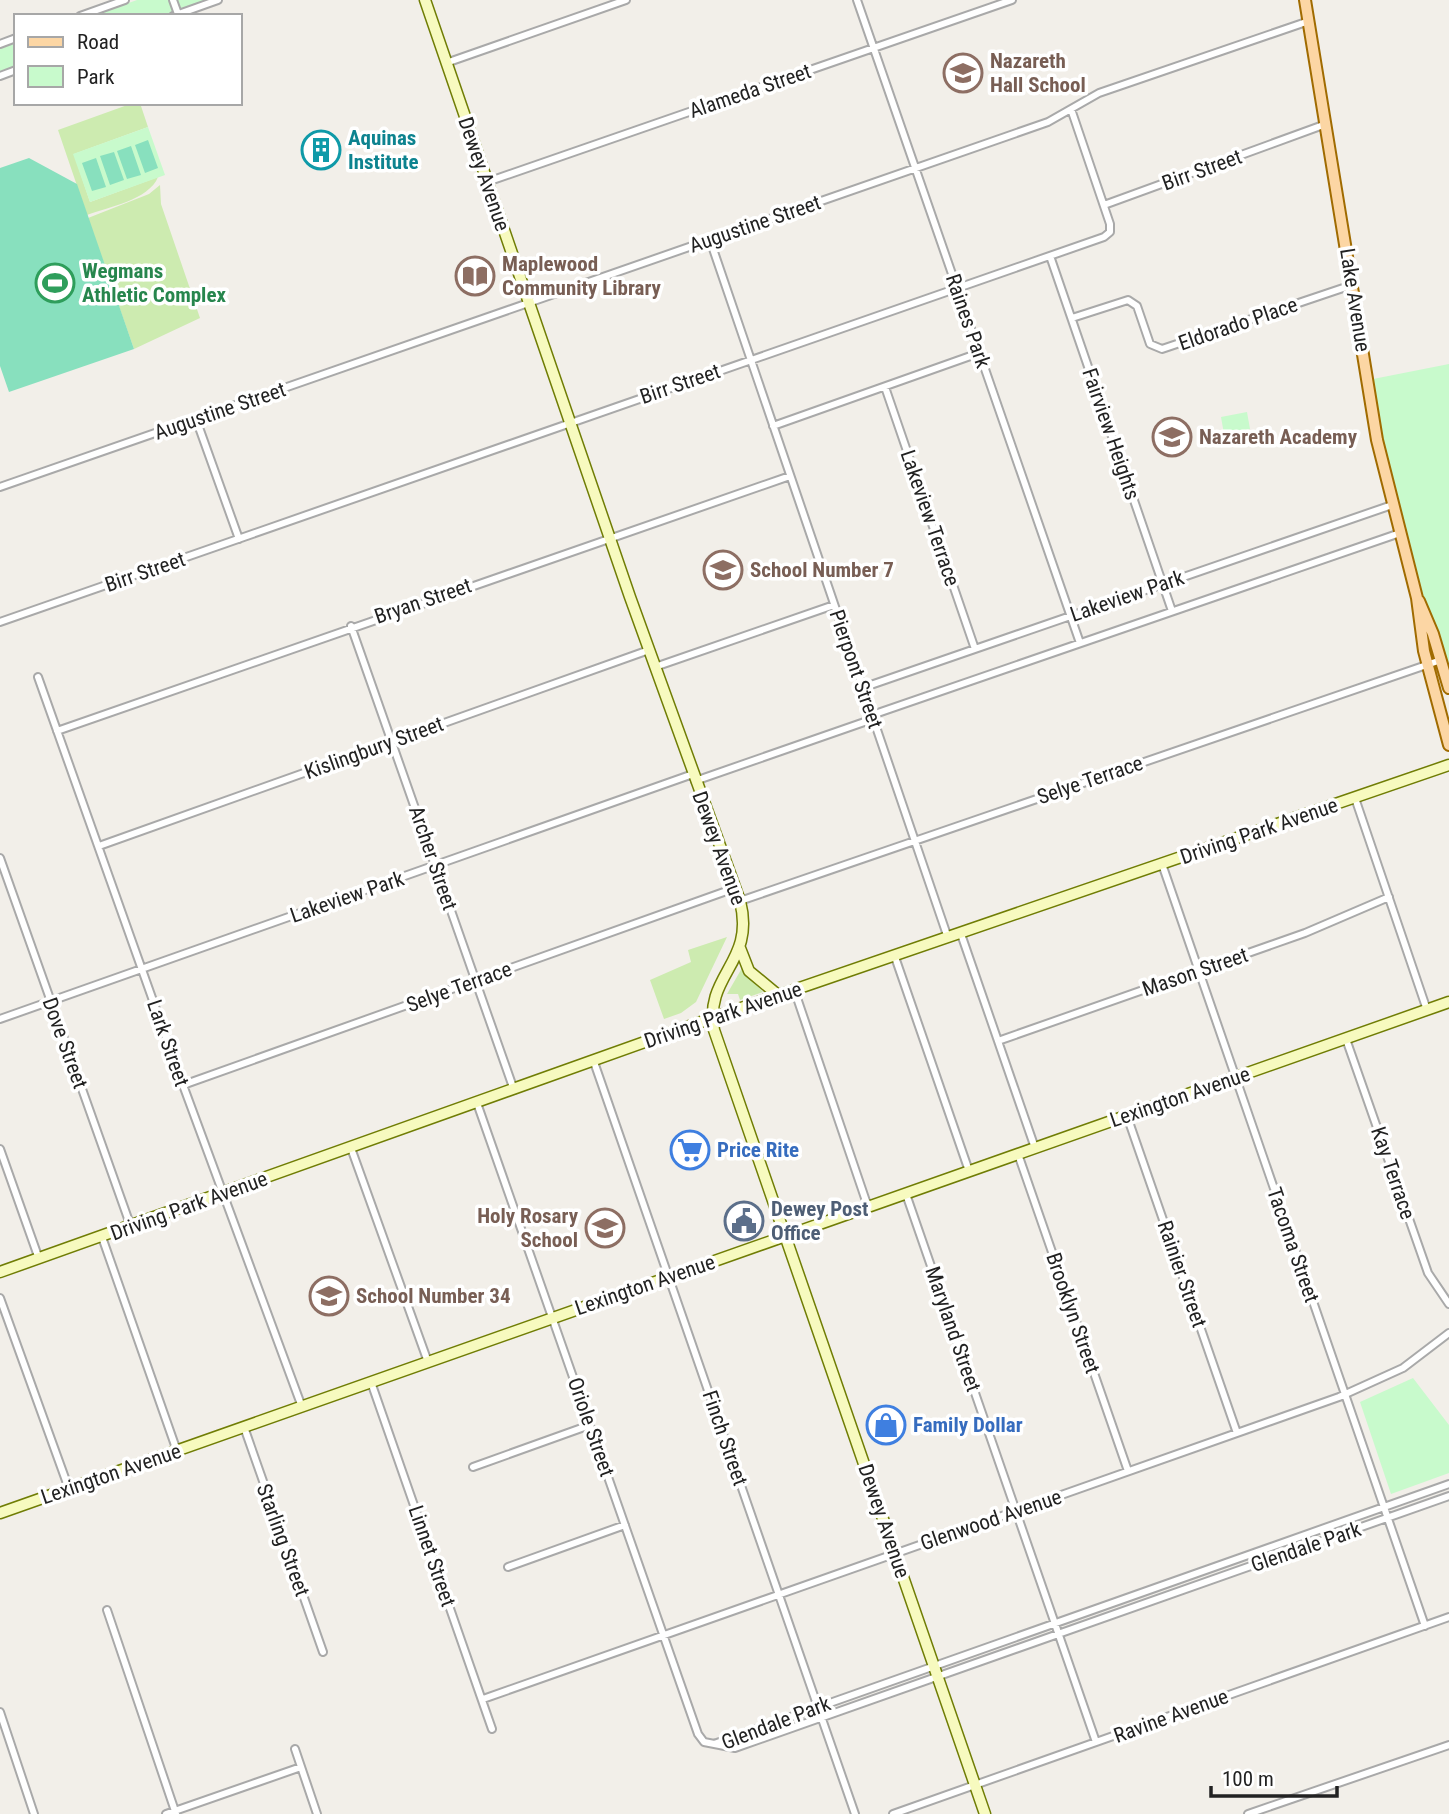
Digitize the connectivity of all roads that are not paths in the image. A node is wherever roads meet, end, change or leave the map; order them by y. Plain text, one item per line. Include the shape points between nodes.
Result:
1 (125, 0) edge
2 (218, 0) edge
3 (425, 0) edge
4 (626, 0) edge
5 (857, 0) edge
6 (1012, 0) edge
7 (1305, 0) edge
8 (86, 14) edge
9 (178, 14) edge
10 (1309, 21) junction
11 (874, 49) junction
12 (446, 63) junction
13 (1070, 109) junction
14 (1326, 124) junction
15 (915, 168) junction
16 (487, 182) junction
17 (1104, 205) junction
18 (710, 240) junction
19 (1050, 256) junction
20 (1352, 285) junction
21 (957, 288) junction
22 (529, 303) junction
23 (1072, 318) junction
24 (979, 354) junction
25 (751, 360) junction
26 (885, 387) junction
27 (196, 419) junction
28 (570, 422) junction
29 (773, 426) junction
30 (790, 476) junction
31 (0, 487) edge
32 (1392, 505) junction
33 (1400, 533) junction
34 (610, 537) junction
35 (239, 539) junction
36 (1162, 584) junction
37 (1417, 598) junction
38 (834, 605) junction
39 (1172, 611) junction
40 (1070, 616) junction
41 (0, 622) edge
42 (351, 626) junction
43 (1080, 643) junction
44 (975, 649) junction
45 (649, 650) junction
46 (1441, 660) junction
47 (1427, 664) junction
48 (655, 667) junction
49 (38, 677) dead end
50 (862, 688) junction
51 (1449, 688) edge
52 (872, 717) junction
53 (57, 731) junction
54 (391, 741) junction
55 (1449, 745) edge
56 (1449, 765) edge
57 (694, 778) junction
58 (1355, 798) junction
59 (915, 841) junction
60 (99, 845) junction
61 (0, 858) edge
62 (1162, 864) junction
63 (435, 866) junction
64 (735, 888) junction
65 (1389, 897) junction
66 (740, 901) junction
67 (961, 934) junction
68 (948, 938) junction
69 (740, 948) junction
70 (895, 957) junction
71 (142, 969) junction
72 (1199, 971) junction
73 (476, 981) junction
74 (794, 989) junction
75 (778, 995) junction
76 (50, 1002) junction
77 (1449, 1002) edge
78 (1427, 1010) junction
79 (712, 1018) junction
80 (0, 1019) edge
81 (1346, 1038) junction
82 (998, 1041) junction
83 (594, 1062) junction
84 (1236, 1077) junction
85 (183, 1085) junction
86 (515, 1090) junction
87 (477, 1103) junction
88 (1127, 1116) junction
89 (351, 1148) junction
90 (1035, 1148) junction
91 (0, 1149) edge
92 (1018, 1154) junction
93 (969, 1171) junction
94 (222, 1193) junction
95 (906, 1194) junction
96 (869, 1207) junction
97 (131, 1227) junction
98 (786, 1236) junction
99 (102, 1237) junction
100 (39, 1259) junction
101 (0, 1272) edge
102 (670, 1277) junction
103 (0, 1298) edge
104 (1449, 1304) edge
105 (553, 1318) junction
106 (1449, 1333) edge
107 (428, 1362) junction
108 (371, 1382) junction
109 (1345, 1394) junction
110 (302, 1407) junction
111 (590, 1425) junction
112 (244, 1427) junction
113 (1237, 1433) junction
114 (177, 1451) junction
115 (473, 1467) dead end
116 (1128, 1471) junction
117 (1449, 1484) edge
118 (69, 1489) junction
119 (1449, 1496) edge
120 (1384, 1507) junction
121 (1016, 1511) junction
122 (0, 1513) edge
123 (1387, 1518) junction
124 (625, 1525) junction
125 (895, 1553) junction
126 (508, 1567) dead end
127 (779, 1594) junction
128 (107, 1610) dead end
129 (1449, 1617) edge
130 (1055, 1623) junction
131 (1425, 1626) junction
132 (1058, 1634) junction
133 (664, 1635) junction
134 (323, 1652) dead end
135 (934, 1665) junction
136 (938, 1677) junction
137 (483, 1699) junction
138 (818, 1707) junction
139 (0, 1712) edge
140 (822, 1718) junction
141 (492, 1730) dead end
142 (1096, 1742) junction
143 (712, 1744) junction
144 (1449, 1745) edge
145 (295, 1749) dead end
146 (301, 1767) junction
147 (975, 1785) junction
148 (175, 1812) edge
149 (34, 1814) edge
150 (166, 1814) edge
151 (317, 1814) edge
152 (855, 1814) edge
153 (893, 1814) edge
154 (985, 1814) edge
155 (1248, 1814) edge

1 - 8 street
2 - 9 street
3 - 12 street, Dewey Avenue
4 - 12 street
5 - 11 street, Raines Park
6 - 11 street, Alameda Street
7 - 10 main road, Lake Avenue
10 - 13 street, Augustine Street via 1099,93
10 - 14 main road, Lake Avenue
11 - 15 street, Raines Park
11 - 16 street, Alameda Street
12 - 16 street, Dewey Avenue
13 - 15 street, Augustine Street via 1048,122
13 - 17 street
14 - 17 street, Birr Street
14 - 20 main road, Lake Avenue
15 - 18 street, Augustine Street
15 - 21 street, Raines Park
16 - 22 street, Dewey Avenue
17 - 19 street, Birr Street via 1111,229 1108,234
18 - 22 street, Augustine Street
18 - 25 street, Pierpont Street
19 - 21 street, Birr Street
19 - 23 street, Fairview Heights
20 - 23 street, Eldorado Place via 1162,349 1150,344 1137,306 1128,300
20 - 32 main road, Lake Avenue
21 - 24 street, Raines Park
21 - 25 street, Birr Street
22 - 27 street, Augustine Street
22 - 28 street, Dewey Avenue
23 - 36 street, Fairview Heights
24 - 26 street
24 - 40 street, Raines Park
25 - 28 street, Birr Street
25 - 29 street, Pierpont Street
26 - 29 street
26 - 44 street, Lakeview Terrace
27 - 31 street, Augustine Street
27 - 35 street
28 - 34 street, Dewey Avenue
28 - 35 street, Birr Street
29 - 30 street, Pierpont Street
30 - 34 street, Bryan Street
30 - 38 street, Pierpont Street
32 - 33 main road, Lake Avenue
32 - 36 street, Lakeview Park
33 - 37 main road, Lake Avenue
33 - 39 street, Lakeview Park
34 - 42 street, Bryan Street
34 - 45 street, Dewey Avenue
35 - 41 street, Birr Street
36 - 39 street, Fairview Heights
36 - 40 street, Lakeview Park
37 - 46 main road, Lake Avenue
37 - 47 main road, Lake Avenue
38 - 48 street
38 - 50 street, Pierpont Street
39 - 43 street, Lakeview Park
40 - 43 street, Raines Park
40 - 44 street, Lakeview Park
42 - 53 street, Bryan Street
42 - 54 street, Archer Street
43 - 52 street, Lakeview Park
44 - 50 street, Lakeview Park
45 - 48 street, Dewey Avenue
45 - 54 street, Kislingbury Street
46 - 47 street, Selye Terrace
46 - 51 main road, Lake Avenue
47 - 55 main road, Lake Avenue
47 - 59 street, Selye Terrace
48 - 57 street, Dewey Avenue
49 - 53 street, Lark Street
50 - 52 street, Pierpont Street
52 - 57 street, Lakeview Park
52 - 59 street, Pierpont Street
53 - 60 street, Lark Street
54 - 60 street, Kislingbury Street
54 - 63 street, Archer Street
56 - 58 street, Driving Park Avenue
57 - 63 street, Lakeview Park
57 - 64 street, Dewey Avenue
58 - 62 street, Driving Park Avenue
58 - 65 street
59 - 66 street, Selye Terrace
59 - 68 street, Pierpont Street
60 - 71 street, Lark Street
61 - 76 street, Dove Street
62 - 67 street, Driving Park Avenue
62 - 72 street, Tacoma Street
63 - 71 street, Lakeview Park
63 - 73 street, Archer Street
64 - 66 street, Dewey Avenue
64 - 73 street, Selye Terrace
65 - 72 street, Mason Street
65 - 78 street
66 - 69 street, Dewey Avenue via 744,927
67 - 68 street, Driving Park Avenue
67 - 82 street
68 - 70 street, Driving Park Avenue
69 - 75 street via 749,971
69 - 79 street, Dewey Avenue via 715,996
70 - 74 street, Driving Park Avenue
70 - 93 street
71 - 76 street, Lakeview Park
71 - 85 street, Lark Street
72 - 82 street, Mason Street
72 - 84 street, Tacoma Street
73 - 85 street, Selye Terrace
73 - 86 street, Archer Street
74 - 75 street, Driving Park Avenue
74 - 96 street
75 - 79 street, Driving Park Avenue
76 - 80 street, Lakeview Park
76 - 97 street, Dove Street
77 - 78 street, Lexington Avenue
78 - 81 street, Lexington Avenue
79 - 83 street, Driving Park Avenue
79 - 98 street, Dewey Avenue
81 - 84 street, Lexington Avenue
81 - 104 street, Kay Terrace via 1429,1277
82 - 90 street
83 - 86 street, Driving Park Avenue
83 - 102 street, Finch Street
84 - 88 street, Lexington Avenue
84 - 109 street, Tacoma Street
85 - 94 street, Lark Street
86 - 87 street, Driving Park Avenue
87 - 89 street, Driving Park Avenue
87 - 105 street, Oriole Street
88 - 90 street, Lexington Avenue
88 - 113 street, Rainier Street
89 - 94 street, Driving Park Avenue
89 - 107 street
90 - 92 street, Lexington Avenue
91 - 100 street
92 - 93 street, Lexington Avenue
92 - 116 street, Brooklyn Street
93 - 95 street, Lexington Avenue
94 - 97 street, Driving Park Avenue
94 - 110 street, Lark Street
95 - 96 street, Lexington Avenue
95 - 121 street, Maryland Street
96 - 98 street, Lexington Avenue
97 - 99 street, Driving Park Avenue
98 - 102 street, Lexington Avenue
98 - 125 street, Dewey Avenue
99 - 100 street, Driving Park Avenue
99 - 114 street
100 - 101 street, Driving Park Avenue
102 - 105 street, Lexington Avenue
102 - 127 street, Finch Street
103 - 118 street
105 - 107 street, Lexington Avenue
105 - 111 street, Oriole Street
106 - 109 street, Glenwood Avenue via 1403,1368
107 - 108 street, Lexington Avenue
108 - 110 street, Lexington Avenue
108 - 137 street, Linnet Street
109 - 113 street, Glenwood Avenue
109 - 120 street, Tacoma Street
110 - 112 street, Lexington Avenue
111 - 115 street
111 - 124 street, Oriole Street
112 - 114 street, Lexington Avenue
112 - 134 street, Starling Street
113 - 116 street, Glenwood Avenue
114 - 118 street, Lexington Avenue
116 - 121 street, Glenwood Avenue
117 - 120 street, Glendale Park
118 - 122 street, Lexington Avenue
119 - 123 street, Glendale Park
120 - 123 street, Tacoma Street
120 - 130 street, Glendale Park
121 - 125 street, Glenwood Avenue
121 - 130 street, Maryland Street
123 - 131 street, Tacoma Street
123 - 132 street, Glendale Park
124 - 126 street
124 - 133 street, Oriole Street
125 - 127 street, Glenwood Avenue
125 - 135 street, Dewey Avenue
127 - 133 street, Glenwood Avenue
127 - 138 street, Finch Street
128 - 148 street
129 - 131 street, Ravine Avenue
130 - 132 street, Maryland Street
130 - 135 street, Glendale Park
131 - 142 street, Ravine Avenue
132 - 136 street, Glendale Park
132 - 142 street, Maryland Street
133 - 137 street, Glenwood Avenue
133 - 143 street, Oriole Street via 698,1734
135 - 136 street, Dewey Avenue
135 - 138 street, Glendale Park
136 - 140 street, Glendale Park
136 - 147 street, Dewey Avenue
137 - 141 street, Linnet Street
138 - 140 street, Finch Street
138 - 143 street, Glendale Park
139 - 149 street
140 - 143 street, Glendale Park via 733,1749
140 - 152 street, Finch Street
142 - 147 street, Ravine Avenue
144 - 155 street
145 - 146 street
146 - 148 street
146 - 151 street
147 - 153 street, Ravine Avenue
147 - 154 street, Dewey Avenue
148 - 150 street

